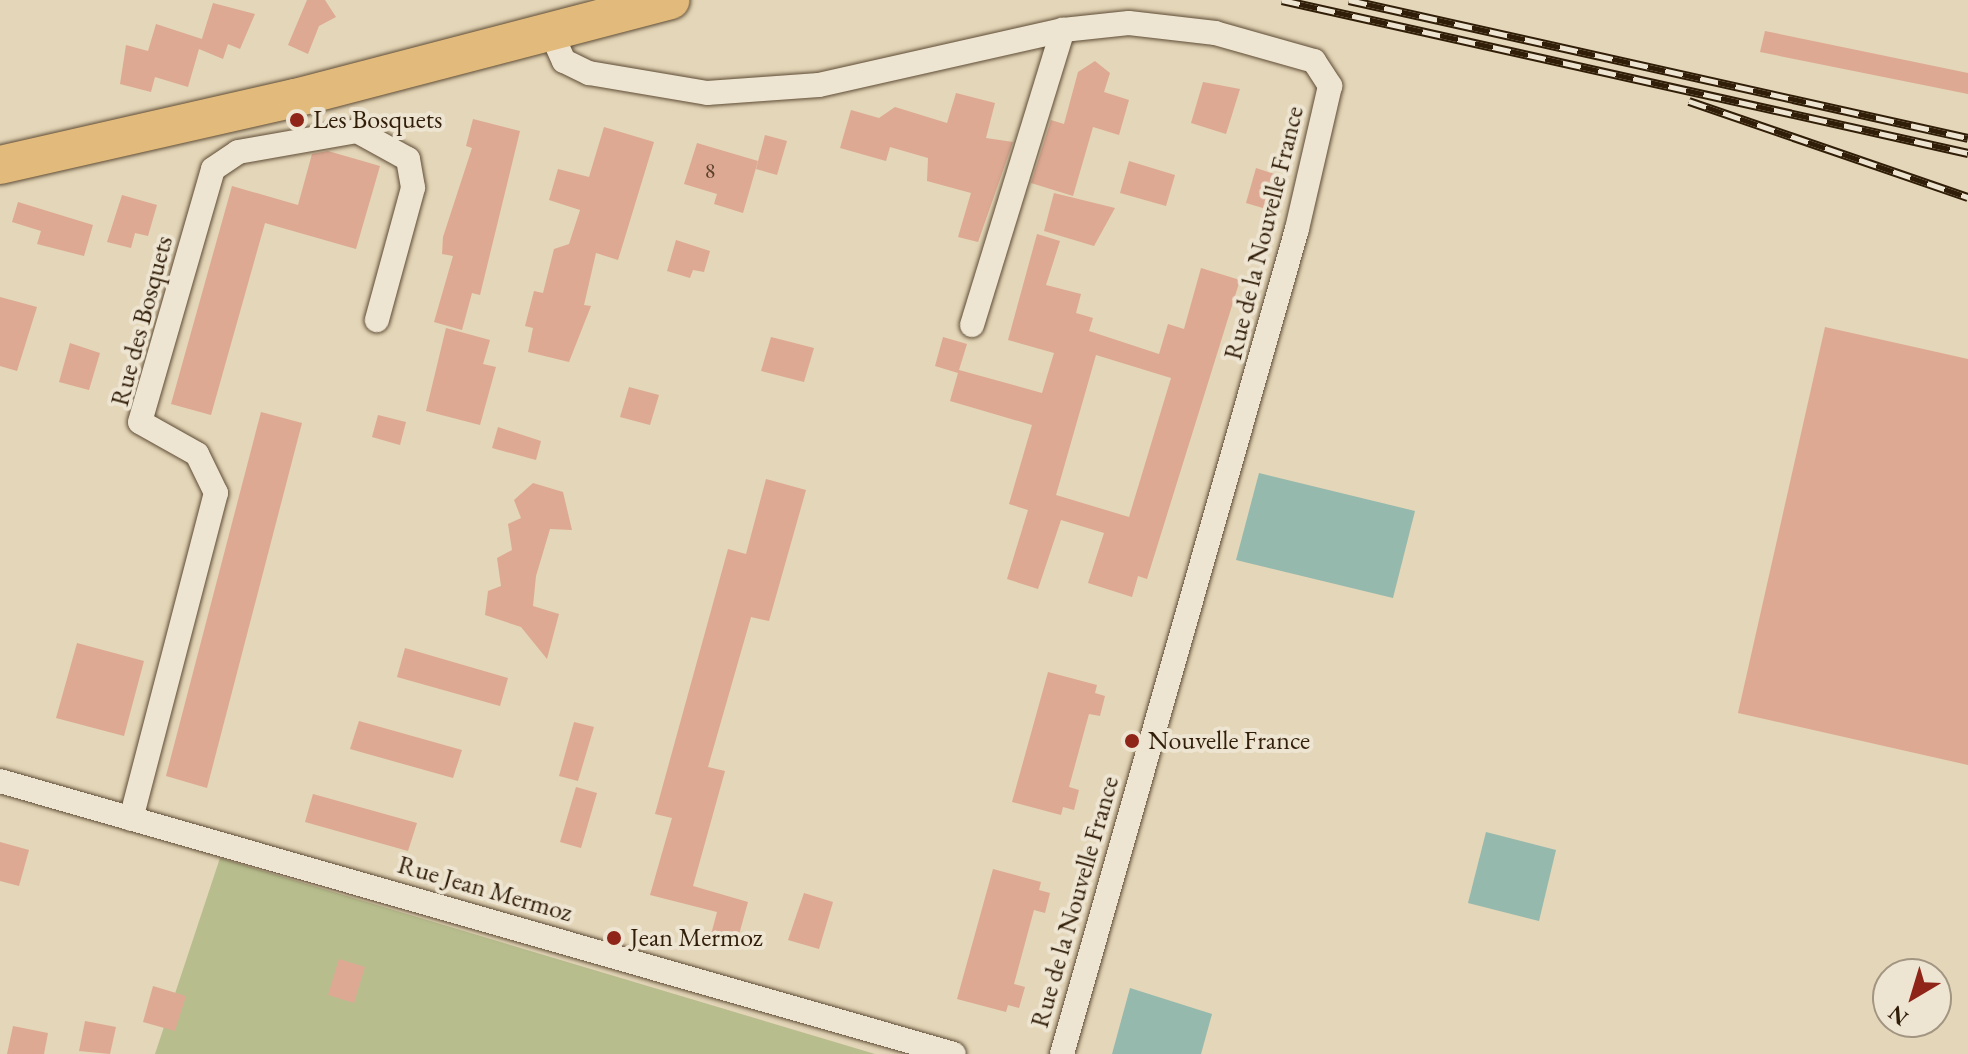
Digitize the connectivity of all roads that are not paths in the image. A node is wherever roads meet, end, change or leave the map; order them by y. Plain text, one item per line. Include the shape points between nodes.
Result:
1 (670, 0) edge
2 (550, 30) junction
3 (1063, 30) junction
4 (0, 165) edge
5 (377, 320) dead end
6 (972, 325) dead end
7 (0, 781) edge
8 (131, 819) junction
9 (954, 1054) edge
10 (1062, 1054) edge

1 - 2 main road
2 - 3 street, Rue de la Nouvelle France via 564,61 589,73 707,93 819,85
2 - 4 main road
3 - 6 street
3 - 10 street, Rue de la Nouvelle France via 1129,23 1215,33 1314,61 1330,86 1297,229
5 - 8 street, Rue des Bosquets via 413,188 408,159 357,131 238,152 213,169 140,422 197,454 216,493
7 - 8 street, Rue Jean Mermoz
8 - 9 street, Rue Jean Mermoz

